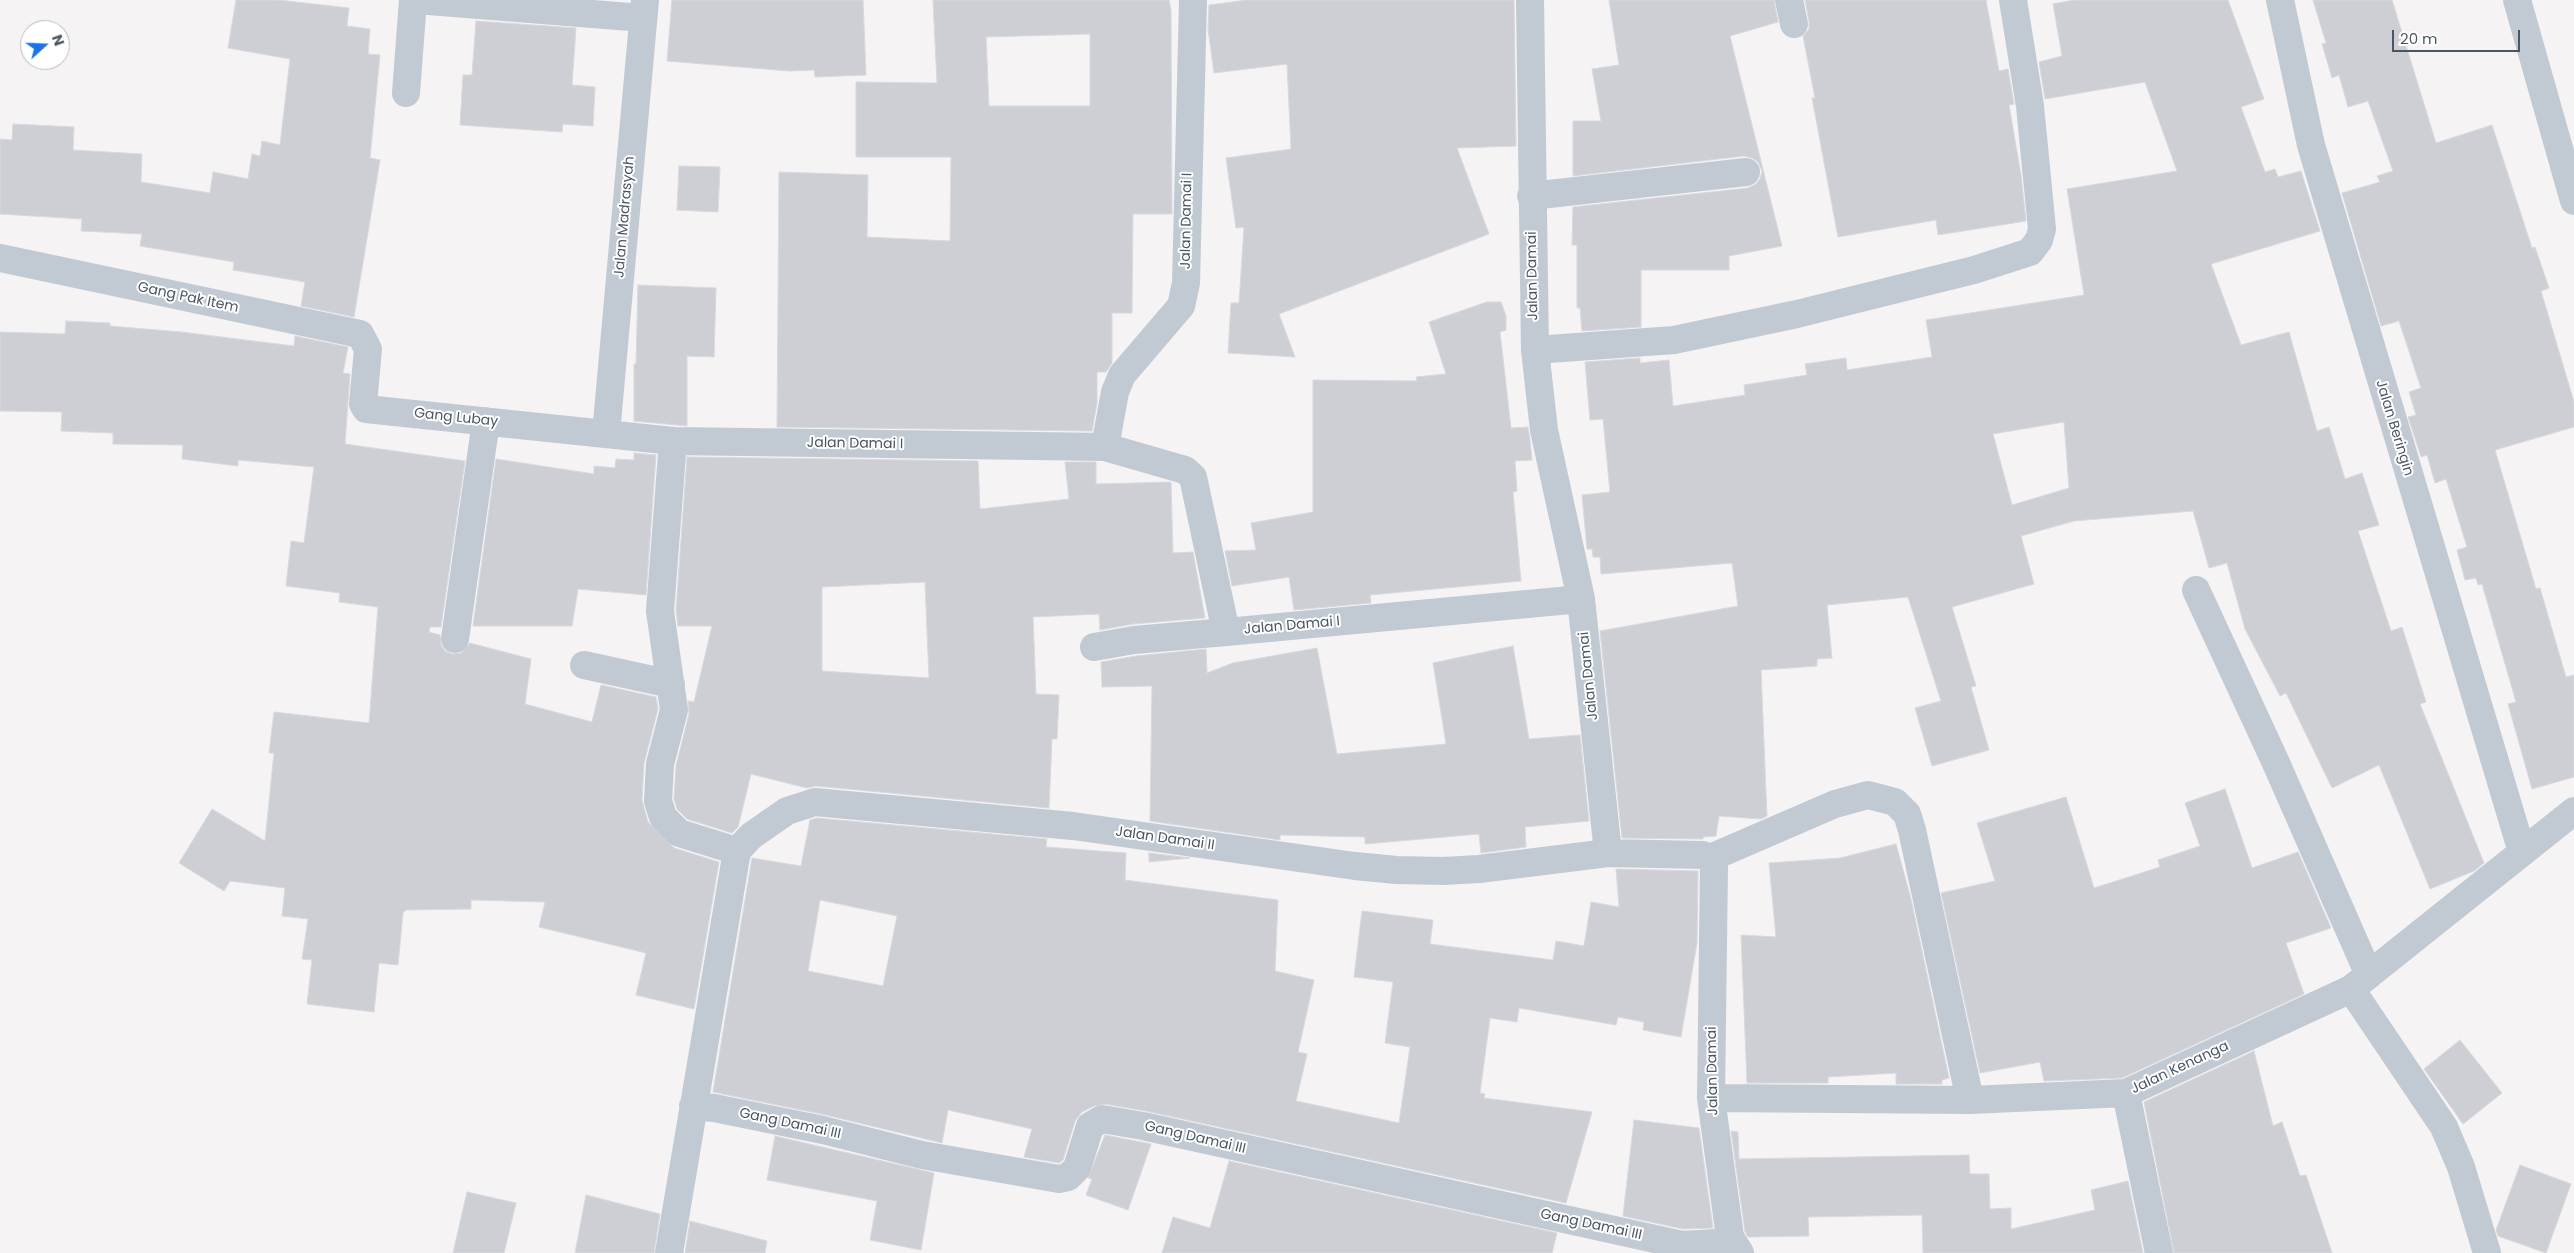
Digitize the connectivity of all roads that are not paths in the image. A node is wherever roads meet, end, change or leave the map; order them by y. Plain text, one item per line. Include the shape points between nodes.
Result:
1 (415, 0) edge
2 (1193, 0) edge
3 (1530, 0) edge
4 (2012, 0) edge
5 (2280, 0) edge
6 (2517, 0) edge
7 (644, 9) edge
8 (406, 93) dead end
9 (1746, 172) dead end
10 (1531, 196) junction
11 (2574, 201) edge
12 (0, 258) edge
13 (368, 349) joint
14 (1535, 350) junction
15 (486, 421) junction
16 (606, 434) junction
17 (673, 442) junction
18 (1105, 447) junction
19 (2196, 590) dead end
20 (1580, 599) junction
21 (1226, 632) junction
22 (455, 639) dead end
23 (1094, 647) dead end
24 (584, 665) dead end
25 (671, 684) junction
26 (2574, 811) edge
27 (737, 851) junction
28 (2522, 852) junction
29 (1608, 853) junction
30 (1710, 858) junction
31 (2360, 982) junction
32 (2126, 1093) junction
33 (1711, 1098) junction
34 (1970, 1100) junction
35 (693, 1106) junction
36 (1735, 1245) edge
37 (669, 1253) edge
38 (2159, 1253) edge
39 (2487, 1253) edge

1 - 7 street
1 - 8 street
2 - 18 street, Jalan Damai I via 1186,283 1180,306 1122,375
3 - 10 street, Jalan Damai
4 - 14 street via 2030,106 2042,229 2030,252 1956,275 1674,340
5 - 28 street, Jalan Beringin via 2311,145
6 - 11 street
7 - 16 street, Jalan Madrasyah
9 - 10 street
10 - 14 street, Jalan Damai
12 - 13 street, Gang Pak Item via 360,334
13 - 15 street, Gang Lubay via 363,404 366,408
14 - 20 street, Jalan Damai via 1544,430
15 - 16 street, Gang Lubay
15 - 22 street
16 - 17 street, Jalan Damai I
17 - 18 street, Jalan Damai I
17 - 25 street via 660,611
18 - 21 street, Jalan Damai I via 1189,472 1193,477
19 - 31 street via 2276,763
20 - 21 street, Jalan Damai I
20 - 29 street, Jalan Damai
21 - 23 street
24 - 25 street
25 - 27 street via 674,710 660,764 658,792 663,817 679,833
26 - 28 street, Jalan Kenanga
27 - 29 street, Jalan Damai II via 751,836 787,811 815,802 1073,826 1396,870 1443,872
27 - 35 street
28 - 31 street, Jalan Kenanga
29 - 30 street via 1703,855
30 - 33 street, Jalan Damai via 1714,865
30 - 34 street via 1835,804 1868,795 1895,802 1907,814 1912,830
31 - 32 street, Jalan Kenanga
31 - 39 street via 2444,1127 2461,1168
32 - 34 street, Jalan Kenanga
32 - 38 street
33 - 34 street, Jalan Kenanga
33 - 36 street, Jalan Damai
35 - 36 street, Gang Damai III via 823,1130 922,1155 1059,1179 1068,1177 1077,1168 1090,1126 1102,1119 1682,1245
35 - 37 street

